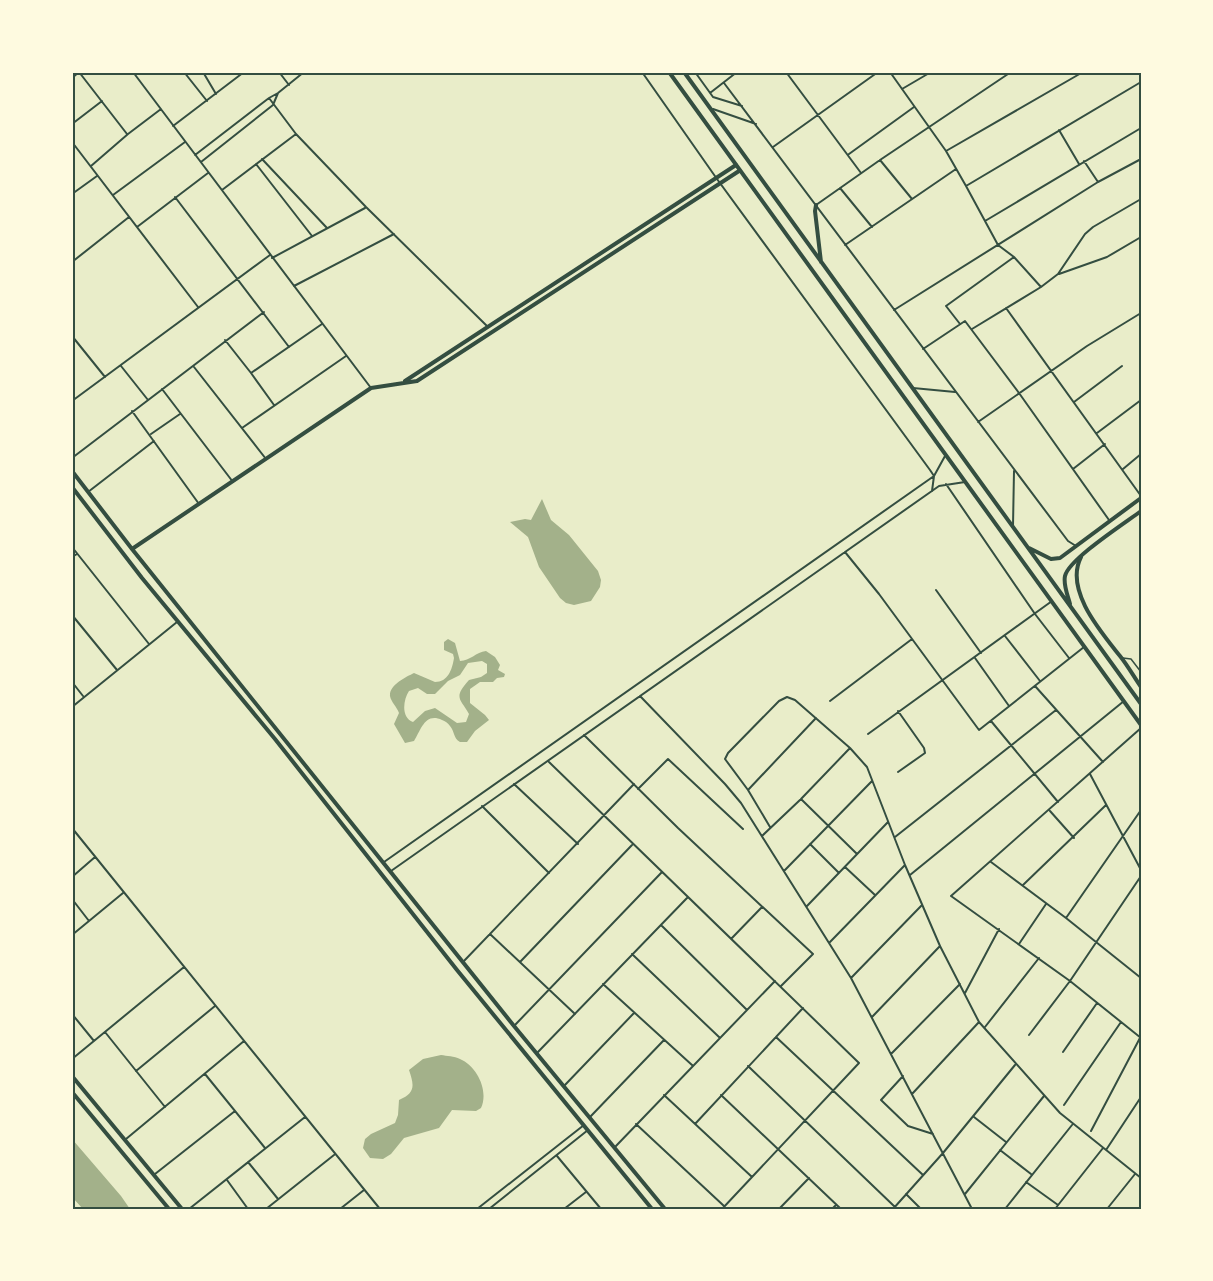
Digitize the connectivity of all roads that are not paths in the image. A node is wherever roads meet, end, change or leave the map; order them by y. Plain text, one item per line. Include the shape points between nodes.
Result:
1 (79, 72) edge
2 (133, 72) edge
3 (184, 72) edge
4 (203, 72) edge
5 (244, 72) edge
6 (279, 72) edge
7 (304, 72) edge
8 (642, 72) edge
9 (669, 72) edge
10 (684, 72) edge
11 (695, 72) edge
12 (737, 72) edge
13 (792, 72) edge
14 (878, 72) edge
15 (890, 72) edge
16 (931, 72) edge
17 (1011, 72) edge
18 (1083, 72) edge
19 (787, 73) edge
20 (72, 78) edge
21 (724, 82) junction
22 (1141, 82) edge
23 (289, 85) junction
24 (901, 89) junction
25 (278, 93) junction
26 (710, 93) junction
27 (216, 94) junction
28 (269, 98) junction
29 (207, 101) junction
30 (102, 102) junction
31 (273, 105) junction
32 (742, 106) junction
33 (914, 107) junction
34 (161, 109) junction
35 (710, 109) junction
36 (819, 115) junction
37 (72, 124) edge
38 (756, 124) junction
39 (173, 126) junction
40 (928, 127) junction
41 (1141, 128) edge
42 (1059, 130) junction
43 (128, 134) junction
44 (296, 134) junction
45 (72, 142) edge
46 (185, 142) junction
47 (773, 147) junction
48 (946, 151) junction
49 (849, 154) junction
50 (195, 155) junction
51 (262, 159) junction
52 (1141, 159) edge
53 (880, 160) junction
54 (1084, 161) junction
55 (201, 162) junction
56 (256, 164) junction
57 (1079, 164) junction
58 (736, 165) junction
59 (90, 167) junction
60 (956, 169) junction
61 (739, 171) junction
62 (208, 173) junction
63 (861, 173) junction
64 (97, 176) junction
65 (717, 179) junction
66 (1098, 182) junction
67 (720, 184) junction
68 (966, 186) junction
69 (840, 188) junction
70 (222, 190) junction
71 (72, 194) edge
72 (113, 195) junction
73 (175, 197) junction
74 (912, 200) junction
75 (1141, 200) edge
76 (816, 205) junction
77 (366, 207) junction
78 (130, 217) junction
79 (985, 221) junction
80 (137, 227) junction
81 (872, 227) junction
82 (327, 228) junction
83 (394, 234) junction
84 (312, 236) junction
85 (1141, 237) edge
86 (998, 244) junction
87 (845, 245) junction
88 (272, 256) junction
89 (1014, 257) junction
90 (72, 262) edge
91 (821, 262) junction
92 (1058, 274) junction
93 (238, 279) junction
94 (294, 286) junction
95 (1041, 287) junction
96 (198, 308) junction
97 (1006, 308) junction
98 (856, 310) junction
99 (894, 310) junction
100 (264, 312) junction
101 (1141, 313) edge
102 (847, 317) junction
103 (322, 324) junction
104 (960, 324) junction
105 (488, 327) junction
106 (972, 329) junction
107 (72, 336) edge
108 (225, 340) junction
109 (290, 347) junction
110 (923, 349) junction
111 (346, 356) junction
112 (121, 366) junction
113 (193, 366) junction
114 (1122, 366) dead end
115 (1052, 369) junction
116 (251, 374) junction
117 (105, 377) junction
118 (402, 384) junction
119 (371, 388) junction
120 (912, 388) junction
121 (162, 389) junction
122 (955, 392) junction
123 (1019, 393) junction
124 (148, 400) junction
125 (1141, 400) edge
126 (72, 401) edge
127 (1074, 402) junction
128 (274, 406) junction
129 (132, 411) junction
130 (180, 414) junction
131 (978, 422) junction
132 (242, 428) junction
133 (1097, 433) junction
134 (150, 435) junction
135 (154, 441) junction
136 (1106, 444) junction
137 (946, 453) junction
138 (1141, 454) edge
139 (72, 458) edge
140 (266, 459) junction
141 (1123, 469) junction
142 (1073, 470) junction
143 (72, 471) edge
144 (1014, 471) junction
145 (934, 476) junction
146 (232, 482) junction
147 (966, 482) junction
148 (946, 484) junction
149 (72, 487) edge
150 (932, 491) junction
151 (88, 492) junction
152 (1141, 497) edge
153 (199, 504) junction
154 (1141, 511) edge
155 (108, 518) junction
156 (1109, 520) junction
157 (100, 524) junction
158 (1012, 526) junction
159 (1076, 546) junction
160 (72, 548) edge
161 (1028, 548) junction
162 (132, 549) junction
163 (845, 552) junction
164 (77, 554) junction
165 (1082, 555) junction
166 (72, 557) edge
167 (936, 590) dead end
168 (1052, 601) junction
169 (1071, 608) junction
170 (1035, 614) junction
171 (72, 615) edge
172 (177, 622) junction
173 (1005, 636) junction
174 (912, 639) junction
175 (149, 644) junction
176 (1084, 646) junction
177 (212, 648) junction
178 (981, 653) junction
179 (205, 654) junction
180 (975, 658) junction
181 (1069, 658) junction
182 (1122, 658) junction
183 (117, 670) junction
184 (1141, 672) edge
185 (1040, 681) junction
186 (72, 682) edge
187 (943, 682) junction
188 (1035, 685) junction
189 (1141, 687) edge
190 (640, 696) junction
191 (84, 697) junction
192 (830, 701) dead end
193 (1124, 701) junction
194 (1141, 704) edge
195 (1009, 706) junction
196 (72, 707) edge
197 (1056, 710) junction
198 (898, 711) junction
199 (816, 718) junction
200 (991, 721) junction
201 (1141, 726) edge
202 (868, 734) dead end
203 (584, 735) junction
204 (1080, 737) junction
205 (1011, 746) junction
206 (850, 748) junction
207 (548, 761) junction
208 (1103, 762) junction
209 (898, 772) dead end
210 (1035, 774) junction
211 (1090, 774) junction
212 (872, 780) junction
213 (514, 784) junction
214 (634, 784) junction
215 (638, 789) junction
216 (748, 790) junction
217 (801, 799) junction
218 (1058, 802) junction
219 (1106, 805) junction
220 (482, 806) junction
221 (1049, 810) junction
222 (1141, 810) edge
223 (604, 817) junction
224 (888, 822) junction
225 (828, 826) junction
226 (770, 827) junction
227 (72, 828) edge
228 (743, 829) dead end
229 (762, 836) junction
230 (1122, 836) junction
231 (895, 837) junction
232 (1074, 838) junction
233 (578, 844) junction
234 (633, 844) junction
235 (810, 844) junction
236 (857, 854) junction
237 (95, 857) junction
238 (384, 862) junction
239 (990, 862) junction
240 (905, 865) junction
241 (845, 867) junction
242 (1141, 870) edge
243 (391, 871) junction
244 (783, 871) junction
245 (662, 872) junction
246 (549, 873) junction
247 (839, 873) junction
248 (909, 876) junction
249 (1141, 876) edge
250 (72, 877) edge
251 (1023, 885) junction
252 (123, 892) junction
253 (875, 895) junction
254 (688, 897) junction
255 (72, 899) edge
256 (1046, 904) junction
257 (922, 905) junction
258 (807, 906) junction
259 (762, 907) junction
260 (1066, 918) junction
261 (89, 921) junction
262 (661, 925) junction
263 (999, 929) junction
264 (490, 934) junction
265 (72, 935) edge
266 (731, 939) junction
267 (1096, 941) junction
268 (830, 942) junction
269 (1019, 944) junction
270 (940, 946) junction
271 (632, 954) junction
272 (1039, 958) junction
273 (463, 962) junction
274 (520, 962) junction
275 (184, 967) junction
276 (851, 978) junction
277 (1141, 978) edge
278 (776, 981) junction
279 (1070, 981) junction
280 (603, 984) junction
281 (960, 984) junction
282 (781, 986) junction
283 (549, 990) junction
284 (964, 993) junction
285 (1097, 1003) junction
286 (215, 1005) junction
287 (803, 1007) junction
288 (747, 1010) junction
289 (634, 1013) junction
290 (72, 1014) edge
291 (575, 1014) junction
292 (872, 1017) junction
293 (979, 1022) junction
294 (1122, 1022) junction
295 (514, 1026) junction
296 (985, 1028) junction
297 (105, 1032) junction
298 (1029, 1035) dead end
299 (776, 1037) junction
300 (1141, 1037) edge
301 (720, 1038) junction
302 (664, 1040) junction
303 (94, 1041) junction
304 (244, 1041) junction
305 (1063, 1052) dead end
306 (537, 1053) junction
307 (891, 1054) junction
308 (72, 1059) edge
309 (1016, 1065) junction
310 (693, 1066) junction
311 (748, 1066) junction
312 (136, 1071) junction
313 (205, 1074) junction
314 (72, 1076) edge
315 (903, 1076) junction
316 (564, 1086) junction
317 (834, 1090) junction
318 (72, 1092) edge
319 (912, 1094) junction
320 (664, 1095) junction
321 (721, 1095) junction
322 (1044, 1095) junction
323 (1141, 1097) edge
324 (1064, 1105) dead end
325 (165, 1107) junction
326 (235, 1111) junction
327 (305, 1117) junction
328 (590, 1117) junction
329 (974, 1117) junction
330 (806, 1120) junction
331 (636, 1124) junction
332 (694, 1124) junction
333 (1073, 1124) junction
334 (584, 1125) junction
335 (588, 1130) junction
336 (1091, 1131) dead end
337 (934, 1134) junction
338 (126, 1139) junction
339 (1006, 1142) junction
340 (615, 1147) junction
341 (265, 1148) junction
342 (778, 1149) junction
343 (1104, 1149) junction
344 (1000, 1150) junction
345 (943, 1153) junction
346 (335, 1154) junction
347 (557, 1155) junction
348 (248, 1162) junction
349 (1136, 1173) junction
350 (155, 1175) junction
351 (923, 1175) junction
352 (1032, 1175) junction
353 (752, 1177) junction
354 (809, 1178) junction
355 (1141, 1178) edge
356 (226, 1180) junction
357 (1026, 1182) junction
358 (364, 1190) junction
359 (587, 1191) junction
360 (906, 1194) junction
361 (965, 1194) junction
362 (278, 1199) junction
363 (836, 1205) junction
364 (1058, 1205) junction
365 (723, 1208) edge
366 (894, 1208) edge
367 (169, 1209) edge
368 (182, 1209) edge
369 (189, 1209) edge
370 (248, 1209) edge
371 (266, 1209) edge
372 (340, 1209) edge
373 (380, 1209) edge
374 (477, 1209) edge
375 (489, 1209) edge
376 (564, 1209) edge
377 (601, 1209) edge
378 (652, 1209) edge
379 (665, 1209) edge
380 (779, 1209) edge
381 (832, 1209) edge
382 (841, 1209) edge
383 (921, 1209) edge
384 (972, 1209) edge
385 (1005, 1209) edge
386 (1055, 1209) edge
387 (1107, 1209) edge

1 - 20 street
1 - 30 street
2 - 34 street
3 - 29 street
4 - 27 street
5 - 27 street
6 - 23 street
7 - 23 street
8 - 65 street
9 - 58 main road
10 - 35 main road
11 - 26 street
12 - 21 street
13 - 19 street
14 - 36 street
15 - 24 street
16 - 24 street
17 - 40 street
18 - 48 street
19 - 36 street
21 - 26 street
21 - 32 street
22 - 42 street
23 - 25 street
24 - 33 street
25 - 28 street
25 - 31 street
26 - 32 street
27 - 29 street
28 - 31 street
28 - 50 street
29 - 39 street
30 - 37 street
30 - 43 street
31 - 44 street
31 - 55 street
32 - 38 street
33 - 40 street
33 - 49 street
34 - 39 street
34 - 43 street
35 - 38 street
35 - 91 main road
36 - 47 street
36 - 49 street
38 - 47 street
39 - 46 street
40 - 48 street
40 - 53 street
41 - 54 street
42 - 57 street
42 - 68 street
43 - 59 street
44 - 51 street
44 - 77 street
45 - 59 street
46 - 50 street
46 - 72 street
47 - 76 street
48 - 60 street
49 - 63 street
50 - 55 street
51 - 56 street
51 - 82 street
52 - 66 street
53 - 63 street
53 - 74 street
54 - 57 street
54 - 66 street
55 - 62 street
56 - 70 street
56 - 84 street
57 - 79 street
58 - 61 main road
58 - 65 main road
59 - 64 street
60 - 68 street
60 - 74 street
61 - 67 main road
61 - 102 main road
62 - 70 street
62 - 73 street
63 - 69 street
64 - 71 street
64 - 72 street
65 - 67 street
65 - 105 main road
66 - 86 street
67 - 118 main road via 417,381
67 - 145 street
68 - 79 street
69 - 76 street
69 - 81 street
70 - 88 street
72 - 78 street
73 - 80 street
73 - 93 street
74 - 81 street
75 - 92 street via 1085,234
76 - 87 street
76 - 91 main road
77 - 82 street
77 - 83 street
78 - 80 street
78 - 90 street
79 - 86 street
80 - 96 street
81 - 87 street
82 - 84 street
83 - 94 street
83 - 105 street
84 - 88 street
85 - 92 street via 1107,256
86 - 89 street
86 - 99 street
87 - 99 street
88 - 93 street
88 - 94 street
89 - 95 street
89 - 104 street via 946,306
91 - 98 main road
92 - 95 street
93 - 96 street
93 - 100 street
94 - 103 street
95 - 97 street
96 - 112 street
97 - 106 street
97 - 115 street
98 - 102 main road
98 - 120 main road
99 - 110 street
100 - 108 street
100 - 109 street
101 - 115 street
102 - 137 main road
103 - 109 street
103 - 111 street
104 - 106 street via 966,321
104 - 110 street
105 - 118 main road
106 - 123 street
107 - 117 street
108 - 113 street
108 - 116 street
109 - 116 street
110 - 122 street
111 - 119 street
111 - 128 street
112 - 117 street
112 - 124 street
113 - 121 street
113 - 132 street
114 - 127 street
115 - 123 street
115 - 127 street
116 - 128 street
117 - 126 street
118 - 119 main road
119 - 140 main road
120 - 122 street
120 - 158 main road
121 - 124 street
121 - 130 street
122 - 131 street
123 - 131 street
123 - 142 street
124 - 129 street
125 - 133 street
127 - 133 street
128 - 132 street
129 - 134 street
129 - 139 street
130 - 134 street
130 - 146 street
131 - 144 street
132 - 140 street
133 - 136 street
134 - 135 street
135 - 151 street
135 - 153 street
136 - 141 street
136 - 142 street
137 - 145 street
137 - 147 main road
138 - 141 street
140 - 146 main road
141 - 152 street
142 - 156 street
143 - 151 main road
144 - 158 street
144 - 159 street
145 - 150 street
145 - 238 street
146 - 153 main road
147 - 148 street
147 - 168 main road
148 - 150 street
148 - 170 street
149 - 157 main road
150 - 163 street
151 - 155 main road
152 - 156 main road
153 - 162 main road
154 - 165 main road
155 - 157 main road
155 - 162 main road
156 - 159 main road
157 - 172 main road
158 - 161 main road
159 - 161 main road via 1055,559
159 - 165 main road
160 - 164 street
161 - 169 main road
162 - 177 main road
163 - 174 street
163 - 190 street
164 - 166 street
164 - 175 street
165 - 169 main road via 1066,574
165 - 182 main road via 1077,583 1083,599 1095,625
167 - 178 street
168 - 170 street
168 - 176 main road
169 - 194 main road
170 - 173 street
170 - 181 street
171 - 183 street
172 - 175 street
172 - 179 main road
173 - 178 street
173 - 185 street
174 - 187 street
174 - 192 street
175 - 183 street
176 - 181 street
176 - 193 main road
177 - 179 main road
177 - 238 main road
178 - 180 street
179 - 334 main road
180 - 187 street
180 - 195 street
181 - 185 street
182 - 184 lane via 1131,659
182 - 189 main road
183 - 191 street
185 - 188 street
186 - 191 street
187 - 198 street
187 - 200 street via 979,730
188 - 195 street
188 - 197 street
190 - 203 street
190 - 229 street via 725,784
191 - 196 street
193 - 201 main road
193 - 204 street
195 - 200 street
197 - 204 street
197 - 205 street
198 - 202 street
198 - 209 street via 925,753
199 - 206 street
199 - 216 street
199 - 216 street via 795,700 783,698 728,753 725,761
200 - 205 street
201 - 208 street
203 - 207 street
203 - 214 street
204 - 208 street
204 - 210 street
205 - 210 street
205 - 231 street
206 - 212 street via 867,767
206 - 217 street
207 - 213 street
207 - 223 street
208 - 211 street
210 - 218 street
210 - 248 street
211 - 218 street
211 - 219 street
212 - 224 street
212 - 225 street
213 - 220 street
213 - 233 street
214 - 215 street
214 - 223 street
215 - 228 street via 668,759
215 - 259 street
216 - 226 street
217 - 225 street
217 - 226 street
218 - 221 street
219 - 230 street
219 - 232 street
220 - 243 street
220 - 246 street
221 - 232 street
221 - 239 street
222 - 230 street
223 - 233 street
223 - 234 street
224 - 231 street
224 - 236 street
225 - 235 street
225 - 236 street
226 - 229 street
227 - 237 street
229 - 244 street
230 - 242 street
230 - 260 street
231 - 240 street
232 - 251 street
233 - 246 street
234 - 245 street
234 - 274 street
235 - 244 street
235 - 247 street
236 - 241 street
237 - 250 street
237 - 252 street
238 - 243 main road
239 - 251 street
239 - 263 street via 951,896
240 - 248 street
240 - 253 street
241 - 247 street
241 - 253 street
243 - 273 main road
244 - 258 street
245 - 254 street
245 - 283 street
246 - 264 street
247 - 258 street
248 - 257 street
249 - 267 street
251 - 256 street
252 - 261 street
252 - 275 street
253 - 268 street
254 - 262 street
254 - 266 street
255 - 261 street
256 - 260 street
256 - 269 street
257 - 270 street
257 - 276 street
258 - 268 street
259 - 266 street
259 - 282 street via 813,954
260 - 267 street
261 - 265 street
262 - 271 street
262 - 288 street
263 - 269 street
263 - 284 street
264 - 273 street
264 - 274 street
266 - 278 street
267 - 277 street
267 - 279 street
268 - 276 street
269 - 272 street
270 - 281 street
270 - 292 street
271 - 280 street
271 - 301 street
272 - 279 street
272 - 296 street
273 - 295 main road
274 - 283 street
275 - 286 street
275 - 297 street
276 - 292 street
278 - 282 street
278 - 288 street
279 - 285 street
279 - 298 street
280 - 289 street
280 - 291 street
281 - 284 street
281 - 307 street
282 - 287 street
283 - 291 street
283 - 295 street
284 - 293 street
285 - 294 street
285 - 305 street
286 - 304 street
286 - 312 street
287 - 299 street
287 - 317 street via 859,1063
288 - 301 street
289 - 302 street
289 - 316 street
290 - 303 street
291 - 306 street
292 - 307 street
293 - 296 street
293 - 319 street
294 - 300 street
294 - 324 street
295 - 306 main road
296 - 309 street
297 - 303 street
297 - 312 street
299 - 311 street
299 - 317 street
300 - 336 street
301 - 310 street
302 - 310 street
302 - 328 street
303 - 308 street
304 - 313 street
304 - 327 street
306 - 316 main road
307 - 315 street
309 - 322 street
309 - 329 street
310 - 320 street
311 - 321 street
311 - 330 street
312 - 325 street
313 - 325 street
313 - 326 street
314 - 338 main road
315 - 319 street
315 - 337 street via 881,1100 908,1126
316 - 328 main road
317 - 330 street
317 - 351 street
318 - 367 main road
319 - 337 street
320 - 331 street
320 - 332 street
321 - 332 street
321 - 342 street
322 - 333 street
322 - 339 street
323 - 343 street
325 - 338 street
326 - 341 street
326 - 350 street
327 - 341 street
327 - 346 street
328 - 340 main road
329 - 339 street
329 - 345 street
330 - 342 street
330 - 366 street
331 - 340 street
331 - 365 street
332 - 353 street
333 - 343 street
333 - 352 street
334 - 335 main road
334 - 374 street
335 - 347 street
335 - 378 main road
337 - 345 street
338 - 350 main road
339 - 344 street
340 - 379 main road
341 - 348 street
342 - 353 street
342 - 354 street
343 - 349 street
343 - 364 street
344 - 352 street
344 - 361 street
345 - 351 street
345 - 361 street
346 - 358 street
346 - 362 street
347 - 359 street
347 - 375 street
348 - 356 street
348 - 362 street
349 - 355 street
349 - 387 street
350 - 368 main road
351 - 360 street
352 - 357 street
353 - 365 street
354 - 363 street
354 - 380 street
356 - 369 street
356 - 370 street
357 - 364 street
357 - 385 street
358 - 372 street
358 - 373 street
359 - 376 street
359 - 377 street
360 - 366 street
360 - 383 street
361 - 384 street
362 - 371 street
363 - 381 street
363 - 382 street
364 - 386 street

